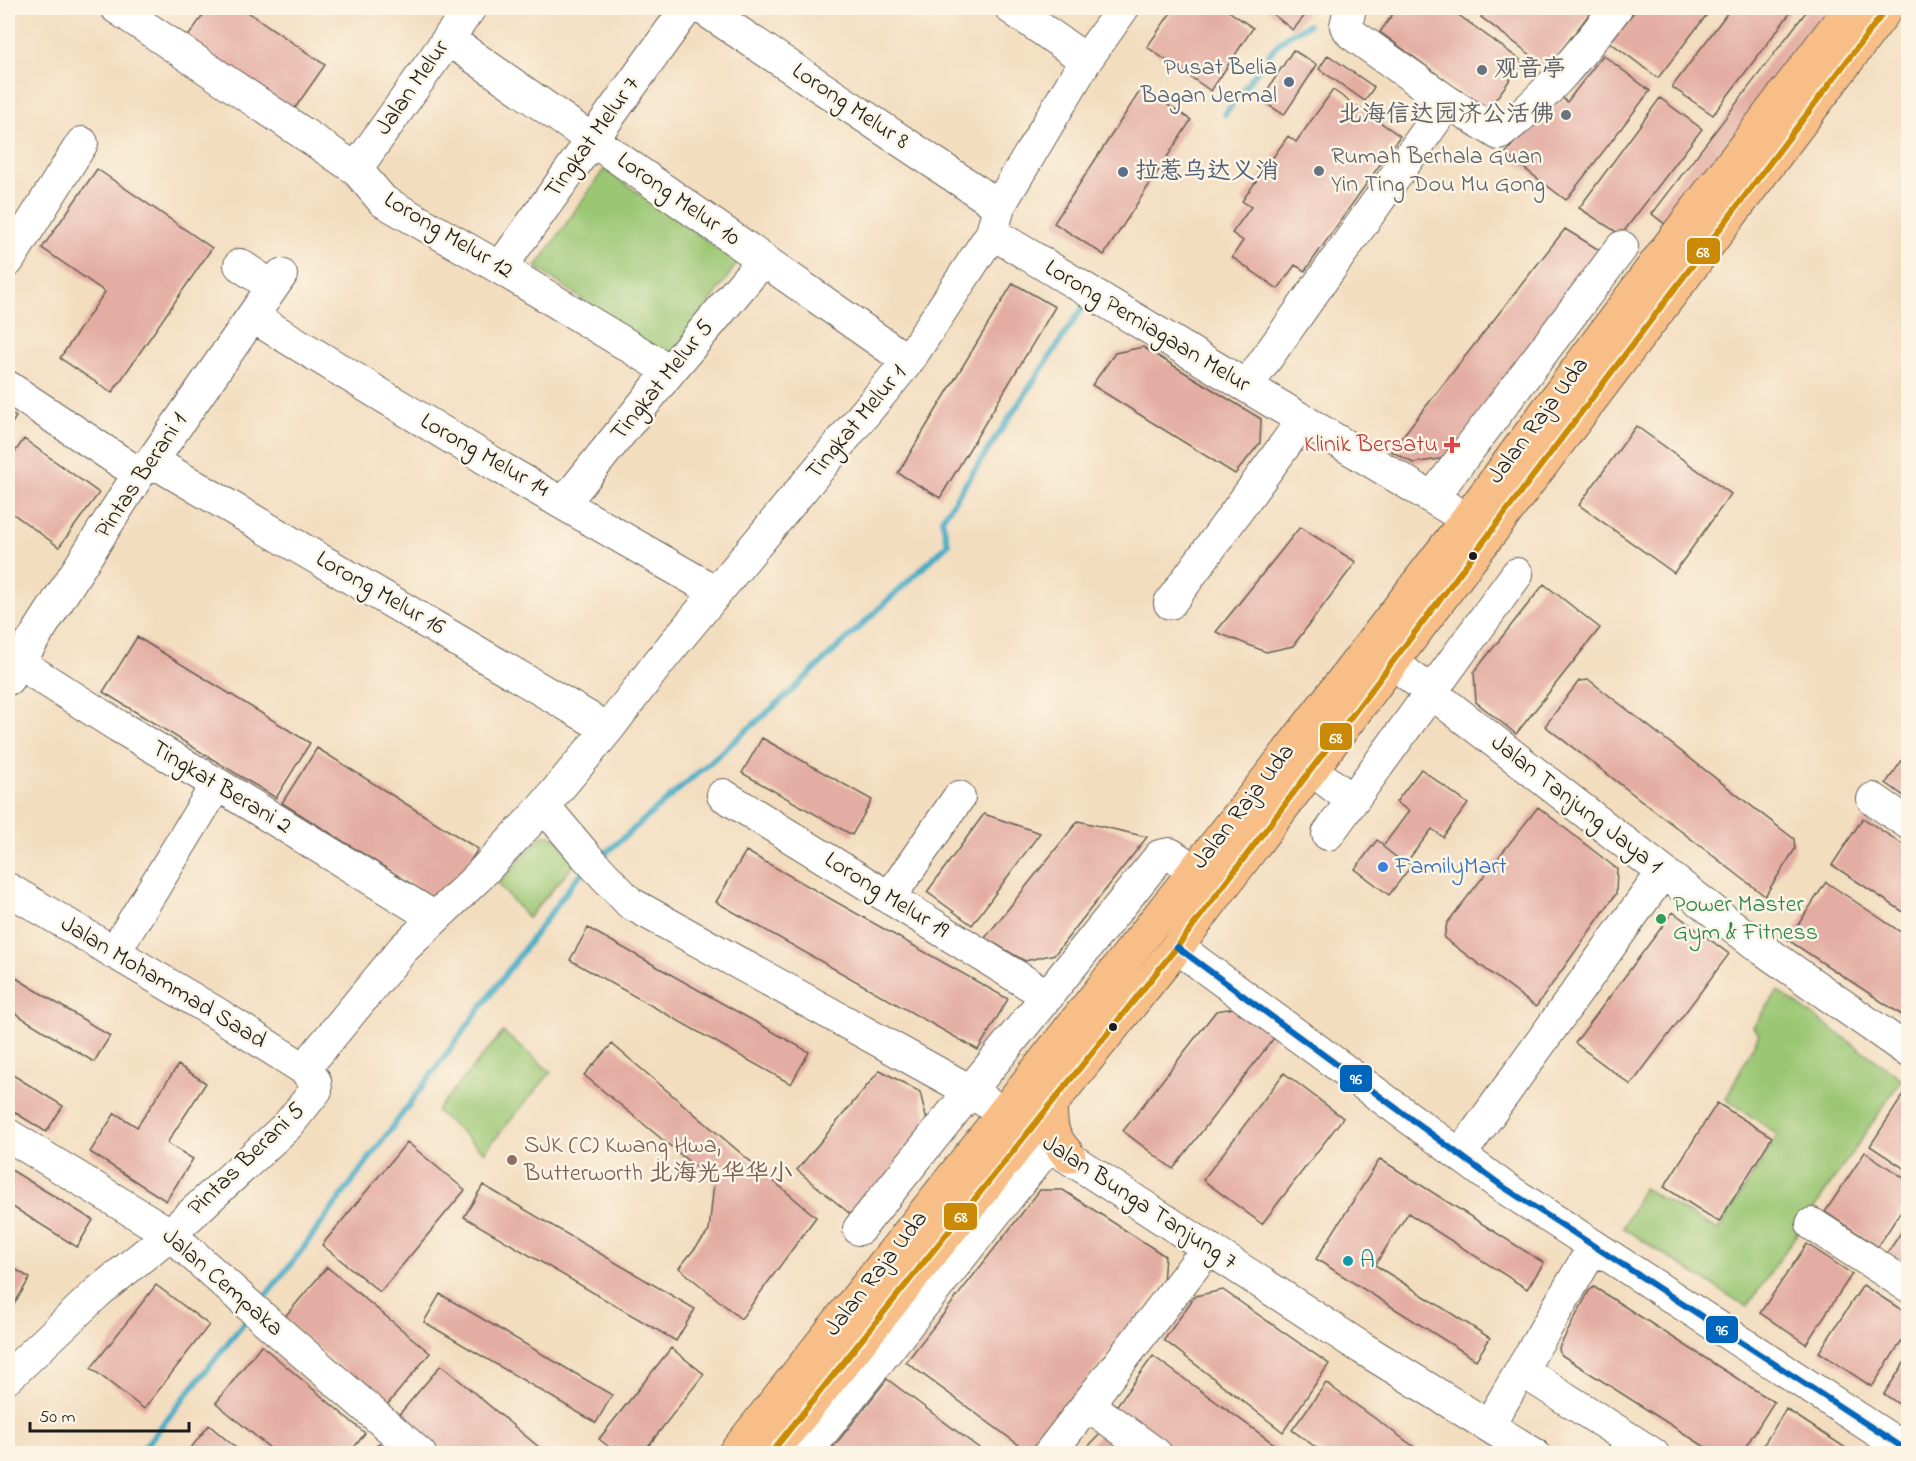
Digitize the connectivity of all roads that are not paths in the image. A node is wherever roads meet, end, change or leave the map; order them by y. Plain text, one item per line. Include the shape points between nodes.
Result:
1 (117, 8) edge
2 (470, 8) edge
3 (687, 8) edge
4 (702, 8) edge
5 (1011, 8) edge
6 (1123, 8) edge
7 (1350, 8) edge
8 (1616, 8) edge
9 (1850, 8) edge
10 (1887, 8) edge
11 (448, 39) junction
12 (1086, 60) junction
13 (1448, 102) junction
14 (592, 140) junction
15 (82, 143) dead end
16 (356, 169) junction
17 (995, 219) junction
18 (1622, 247) dead end
19 (763, 260) junction
20 (8, 261) edge
21 (240, 266) dead end
22 (500, 268) junction
23 (253, 317) junction
24 (908, 361) junction
25 (670, 371) junction
26 (1247, 386) junction
27 (8, 387) edge
28 (1303, 420) junction
29 (146, 468) junction
30 (1432, 498) junction
31 (564, 503) junction
32 (1467, 519) junction
33 (1517, 574) dead end
34 (716, 592) junction
35 (1170, 603) dead end
36 (1392, 662) junction
37 (11, 666) edge
38 (1431, 693) junction
39 (608, 729) junction
40 (1312, 770) junction
41 (217, 784) junction
42 (723, 795) dead end
43 (959, 797) dead end
44 (1874, 799) dead end
45 (1352, 800) junction
46 (544, 806) junction
47 (1908, 823) edge
48 (1328, 834) dead end
49 (1194, 870) junction
50 (1662, 872) junction
51 (8, 889) edge
52 (889, 898) junction
53 (435, 918) junction
54 (1177, 947) junction
55 (114, 953) junction
56 (1048, 996) junction
57 (1908, 1051) edge
58 (310, 1075) junction
59 (972, 1092) junction
60 (1050, 1103) junction
61 (8, 1135) edge
62 (1037, 1136) junction
63 (1460, 1155) junction
64 (977, 1171) junction
65 (1812, 1224) dead end
66 (859, 1229) dead end
67 (170, 1234) junction
68 (1594, 1246) junction
69 (1208, 1248) junction
70 (1908, 1286) edge
71 (1521, 1370) junction
72 (8, 1377) edge
73 (1087, 1404) junction
74 (1489, 1425) junction
75 (1908, 1451) edge
76 (420, 1454) edge
77 (734, 1454) edge
78 (770, 1454) edge
79 (805, 1454) edge
80 (1049, 1454) edge
81 (1156, 1454) edge
82 (1534, 1454) edge
83 (1653, 1454) edge

1 - 16 street, Lorong Melur 12
2 - 11 street, Jalan Melur
3 - 14 street, Tingkat Melur 7
4 - 17 street, Lorong Melur 8
5 - 12 street
6 - 12 street, Tingkat Melur 1
7 - 13 street via 1346,26 1352,34
8 - 13 street via 1557,80 1499,134
9 - 32 main road, Jalan Raja Uda
10 - 36 main road, Jalan Raja Uda
11 - 14 street, Lorong Melur 10
11 - 16 street, Jalan Melur
12 - 17 street, Tingkat Melur 1
13 - 26 street
14 - 19 street, Lorong Melur 10
14 - 22 street, Tingkat Melur 7
15 - 20 street
16 - 22 street, Lorong Melur 12 via 383,201
17 - 24 street, Tingkat Melur 1
17 - 26 street, Lorong Perniagaan Melur
18 - 30 street
19 - 24 street, Lorong Melur 10
19 - 25 street, Tingkat Melur 5
21 - 23 street, Pintas Berani 1 via 276,281
22 - 25 street, Lorong Melur 12
23 - 29 street, Pintas Berani 1
23 - 31 street, Lorong Melur 14
24 - 34 street, Tingkat Melur 1
25 - 31 street, Tingkat Melur 5
26 - 28 street, Lorong Perniagaan Melur
27 - 29 street, Lorong Melur 16
28 - 30 street, Lorong Perniagaan Melur
28 - 35 street
29 - 37 street, Pintas Berani 1
29 - 39 street, Lorong Melur 16
30 - 32 street, Lorong Perniagaan Melur
31 - 34 street, Lorong Melur 14
32 - 49 main road, Jalan Raja Uda
33 - 38 street
34 - 39 street, Tingkat Melur 1
36 - 38 street, Jalan Tanjung Jaya 1
36 - 40 main road, Jalan Raja Uda
37 - 41 street, Tingkat Berani 2
38 - 45 street
38 - 50 street, Jalan Tanjung Jaya 1
39 - 46 street, Tingkat Melur 1
40 - 45 street
40 - 54 main road, Jalan Raja Uda
41 - 53 street, Tingkat Berani 2
41 - 55 street
42 - 52 street, Lorong Melur 19
43 - 52 street
44 - 47 street
45 - 48 street
46 - 53 street, Pintas Berani 5
46 - 59 street, Jalan Bunga Tanjung 7 via 630,903
49 - 56 street, Jalan Raja Uda via 1170,854 1160,856
49 - 62 main road, Jalan Raja Uda
50 - 57 street, Jalan Tanjung Jaya 1 via 1761,948
50 - 63 street
51 - 55 street, Jalan Mohammad Saad
52 - 56 street, Lorong Melur 19
53 - 58 street, Pintas Berani 5 via 403,949
54 - 60 main road, Jalan Raja Uda
54 - 63 street
55 - 58 street, Jalan Mohammad Saad
56 - 59 street, Jalan Raja Uda
58 - 67 street, Pintas Berani 5 via 316,1090 288,1125
59 - 62 street, Jalan Bunga Tanjung 7
59 - 66 street, Jalan Raja Uda
60 - 62 main road, Jalan Raja Uda
60 - 62 main road via 1054,1140
61 - 67 street, Jalan Cempaka
62 - 64 main road, Jalan Raja Uda
62 - 69 street, Jalan Bunga Tanjung 7
62 - 79 street
63 - 68 street
64 - 77 main road, Jalan Raja Uda
64 - 78 main road, Jalan Raja Uda
65 - 70 street
67 - 72 street, Pintas Berani 5 via 98,1292
67 - 76 street, Jalan Cempaka
68 - 71 street
68 - 75 street
69 - 73 street
69 - 74 street, Jalan Bunga Tanjung 7
71 - 74 street
71 - 83 street
73 - 80 street
73 - 81 street
74 - 82 street, Jalan Bunga Tanjung 7

